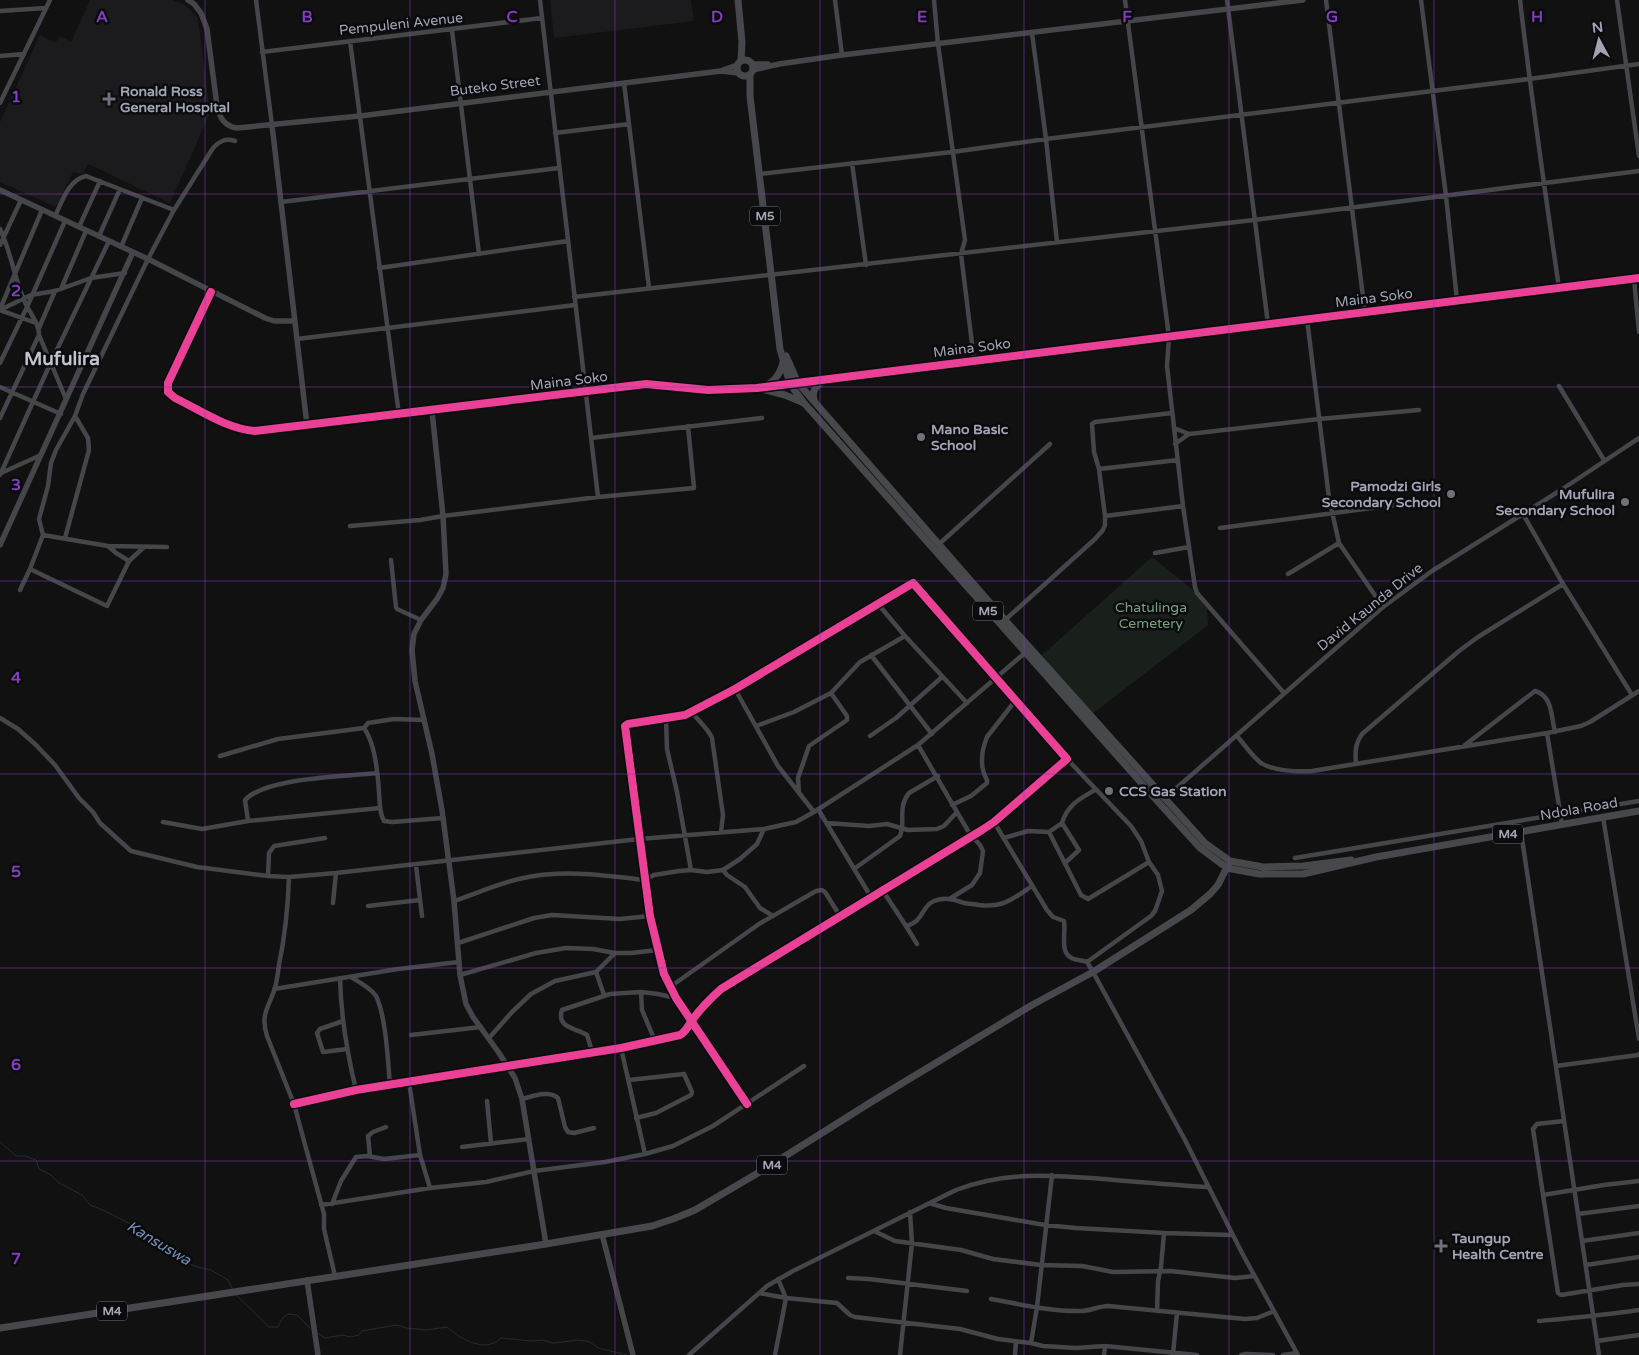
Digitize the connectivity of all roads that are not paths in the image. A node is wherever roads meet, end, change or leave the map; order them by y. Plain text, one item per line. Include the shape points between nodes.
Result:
1 (50, 0) edge
2 (188, 0) edge
3 (256, 0) edge
4 (540, 0) edge
5 (738, 0) edge
6 (835, 0) edge
7 (934, 0) edge
8 (1125, 0) edge
9 (1227, 0) edge
10 (1303, 0) edge
11 (1326, 0) edge
12 (1421, 0) edge
13 (1520, 0) edge
14 (1617, 0) edge
15 (46, 8) junction
16 (1228, 9) junction
17 (0, 11) edge
18 (542, 18) junction
19 (1128, 22) junction
20 (452, 30) junction
21 (1032, 33) junction
22 (350, 41) junction
23 (938, 44) junction
24 (262, 52) junction
25 (24, 54) junction
26 (842, 55) junction
27 (0, 56) edge
28 (1639, 64) edge
29 (1626, 65) junction
30 (745, 68) junction
31 (1529, 79) junction
32 (624, 83) junction
33 (1434, 90) junction
34 (550, 92) junction
35 (0, 102) edge
36 (1339, 103) junction
37 (461, 104) junction
38 (1241, 114) junction
39 (360, 116) junction
40 (629, 124) junction
41 (272, 125) junction
42 (1142, 127) junction
43 (555, 133) junction
44 (1046, 139) junction
45 (235, 141) dead end
46 (952, 152) junction
47 (1639, 156) edge
48 (852, 163) junction
49 (559, 168) junction
50 (1639, 171) edge
51 (760, 174) junction
52 (470, 179) junction
53 (100, 181) junction
54 (1544, 182) junction
55 (120, 189) junction
56 (0, 190) edge
57 (370, 191) junction
58 (1446, 196) junction
59 (142, 198) junction
60 (21, 200) junction
61 (281, 202) junction
62 (1352, 208) junction
63 (42, 210) junction
64 (174, 210) junction
65 (55, 216) junction
66 (1254, 220) junction
67 (65, 221) junction
68 (79, 227) junction
69 (0, 229) edge
70 (86, 231) junction
71 (1155, 231) junction
72 (99, 236) junction
73 (4, 237) junction
74 (109, 241) junction
75 (568, 242) junction
76 (1057, 242) junction
77 (0, 245) edge
78 (121, 247) junction
79 (133, 252) junction
80 (479, 254) junction
81 (961, 254) junction
82 (148, 259) junction
83 (866, 265) junction
84 (380, 268) junction
85 (15, 273) junction
86 (125, 273) junction
87 (772, 275) junction
88 (91, 278) junction
89 (1636, 278) edge
90 (649, 288) junction
91 (1559, 288) junction
92 (61, 289) junction
93 (55, 292) junction
94 (211, 292) junction
95 (32, 295) junction
96 (574, 296) junction
97 (23, 298) junction
98 (1457, 300) junction
99 (575, 305) junction
100 (27, 307) junction
101 (0, 309) edge
102 (1365, 313) junction
103 (21, 318) junction
104 (1307, 319) junction
105 (294, 321) junction
106 (36, 323) junction
107 (1268, 324) junction
108 (40, 328) junction
109 (387, 328) junction
110 (1639, 332) edge
111 (39, 335) junction
112 (779, 335) junction
113 (1169, 337) junction
114 (297, 339) junction
115 (974, 360) junction
116 (51, 362) junction
117 (783, 362) junction
118 (0, 363) edge
119 (826, 379) junction
120 (794, 383) junction
121 (0, 386) edge
122 (1559, 386) dead end
123 (757, 388) junction
124 (12, 392) junction
125 (586, 392) junction
126 (67, 400) junction
127 (815, 401) junction
128 (34, 402) junction
129 (804, 403) junction
130 (1419, 410) dead end
131 (432, 411) junction
132 (1172, 413) junction
133 (61, 414) junction
134 (399, 415) junction
135 (74, 416) junction
136 (0, 418) edge
137 (762, 418) dead end
138 (1319, 419) junction
139 (307, 425) junction
140 (688, 426) junction
141 (1174, 428) junction
142 (1190, 434) junction
143 (591, 438) junction
144 (1639, 438) edge
145 (1050, 444) dead end
146 (1175, 444) junction
147 (41, 455) junction
148 (1178, 460) junction
149 (1604, 460) junction
150 (1099, 469) junction
151 (0, 474) edge
152 (598, 497) junction
153 (1402, 504) dead end
154 (1182, 506) junction
155 (1331, 512) junction
156 (1523, 514) junction
157 (443, 516) junction
158 (1105, 516) junction
159 (350, 526) dead end
160 (1220, 528) dead end
161 (43, 535) junction
162 (65, 538) junction
163 (1339, 543) junction
164 (0, 545) edge
165 (108, 546) junction
166 (936, 546) junction
167 (1189, 547) junction
168 (143, 548) junction
169 (167, 548) dead end
170 (1155, 553) dead end
171 (391, 560) dead end
172 (129, 561) junction
173 (30, 569) junction
174 (1288, 574) dead end
175 (1562, 584) junction
176 (20, 590) dead end
177 (878, 604) junction
178 (1382, 607) junction
179 (421, 620) junction
180 (1002, 623) junction
181 (905, 636) junction
182 (1027, 650) junction
183 (871, 656) junction
184 (942, 677) junction
185 (995, 678) junction
186 (735, 689) junction
187 (1639, 691) edge
188 (831, 693) junction
189 (1284, 693) junction
190 (1632, 695) junction
191 (1015, 701) junction
192 (967, 703) junction
193 (910, 705) junction
194 (691, 711) junction
195 (0, 718) edge
196 (666, 719) junction
197 (424, 720) junction
198 (756, 726) junction
199 (364, 728) junction
200 (1555, 732) junction
201 (932, 734) junction
202 (1547, 734) junction
203 (870, 736) dead end
204 (1237, 736) junction
205 (918, 745) junction
206 (1464, 746) junction
207 (220, 756) dead end
208 (1067, 759) junction
209 (1356, 764) junction
210 (377, 773) junction
211 (938, 776) junction
212 (1095, 790) junction
213 (799, 794) junction
214 (1162, 801) junction
215 (1639, 801) edge
216 (952, 805) junction
217 (380, 808) junction
218 (818, 809) junction
219 (1639, 811) edge
220 (814, 812) junction
221 (957, 812) junction
222 (1560, 814) junction
223 (1603, 817) junction
224 (443, 818) junction
225 (248, 821) junction
226 (163, 822) dead end
227 (994, 822) junction
228 (1062, 822) junction
229 (827, 823) junction
230 (1562, 824) junction
231 (902, 828) junction
232 (764, 829) junction
233 (721, 832) junction
234 (1050, 832) junction
235 (1521, 832) junction
236 (684, 835) junction
237 (972, 836) junction
238 (325, 838) dead end
239 (1004, 838) junction
240 (639, 839) junction
241 (1380, 844) junction
242 (1380, 856) junction
243 (1295, 858) dead end
244 (448, 860) junction
245 (1149, 862) junction
246 (1065, 863) junction
247 (1229, 864) junction
248 (416, 865) junction
249 (854, 869) junction
250 (691, 870) junction
251 (723, 870) junction
252 (336, 873) junction
253 (268, 876) junction
254 (290, 877) junction
255 (644, 880) junction
256 (1032, 886) junction
257 (883, 891) junction
258 (871, 897) junction
259 (951, 898) junction
260 (420, 900) junction
261 (454, 901) junction
262 (333, 903) dead end
263 (368, 906) dead end
264 (422, 916) dead end
265 (650, 916) junction
266 (774, 916) junction
267 (840, 916) junction
268 (906, 926) junction
269 (458, 944) junction
270 (916, 944) dead end
271 (658, 950) junction
272 (615, 953) junction
273 (459, 962) junction
274 (1087, 962) junction
275 (596, 972) junction
276 (1094, 972) junction
277 (460, 974) junction
278 (351, 977) junction
279 (340, 978) junction
280 (670, 987) junction
281 (274, 989) junction
282 (641, 992) junction
283 (604, 995) junction
284 (676, 998) junction
285 (1637, 1015) edge
286 (343, 1021) junction
287 (691, 1021) junction
288 (481, 1028) junction
289 (411, 1035) dead end
290 (489, 1038) junction
291 (1639, 1039) edge
292 (655, 1042) junction
293 (621, 1048) junction
294 (347, 1049) junction
295 (592, 1051) junction
296 (1639, 1055) edge
297 (507, 1065) junction
298 (804, 1066) dead end
299 (1556, 1066) junction
300 (629, 1080) junction
301 (409, 1082) junction
302 (390, 1085) junction
303 (356, 1090) junction
304 (522, 1098) junction
305 (487, 1101) dead end
306 (294, 1104) junction
307 (748, 1104) junction
308 (636, 1118) junction
309 (1564, 1120) junction
310 (386, 1127) dead end
311 (594, 1128) dead end
312 (529, 1139) junction
313 (491, 1143) junction
314 (462, 1146) dead end
315 (644, 1154) junction
316 (420, 1155) junction
317 (370, 1156) junction
318 (534, 1171) junction
319 (1052, 1175) junction
320 (1639, 1181) edge
321 (1207, 1187) junction
322 (430, 1188) junction
323 (1574, 1190) junction
324 (1543, 1195) junction
325 (332, 1204) junction
326 (929, 1204) junction
327 (321, 1205) junction
328 (1639, 1206) edge
329 (910, 1212) junction
330 (1578, 1214) junction
331 (1045, 1225) junction
332 (874, 1231) junction
333 (1639, 1232) edge
334 (602, 1234) junction
335 (1164, 1234) junction
336 (1232, 1235) junction
337 (1582, 1241) junction
338 (912, 1243) junction
339 (546, 1244) junction
340 (1639, 1257) edge
341 (1041, 1265) junction
342 (1586, 1265) junction
343 (1160, 1271) junction
344 (334, 1276) junction
345 (1254, 1276) junction
346 (848, 1278) dead end
347 (778, 1279) junction
348 (307, 1280) junction
349 (908, 1284) junction
350 (1639, 1284) edge
351 (967, 1291) dead end
352 (1590, 1292) junction
353 (759, 1293) junction
354 (786, 1298) junction
355 (991, 1299) dead end
356 (1037, 1307) junction
357 (1639, 1310) edge
358 (1157, 1311) junction
359 (1274, 1311) junction
360 (1177, 1313) junction
361 (1594, 1317) junction
362 (1539, 1321) dead end
363 (903, 1323) junction
364 (0, 1328) edge
365 (1639, 1335) edge
366 (1597, 1341) junction
367 (1016, 1342) junction
368 (1031, 1344) junction
369 (1105, 1346) junction
370 (1172, 1354) edge
371 (1298, 1354) edge
372 (318, 1355) edge
373 (633, 1355) edge
374 (689, 1355) edge
375 (775, 1355) edge
376 (900, 1355) edge
377 (1016, 1355) edge
378 (1104, 1355) edge
379 (1197, 1355) edge
380 (1241, 1355) edge
381 (1273, 1355) edge
382 (1283, 1355) edge
383 (1599, 1355) edge

1 - 15 street
2 - 41 street, Buteko Street via 198,8 207,29 216,106 223,122 237,128
3 - 24 street
4 - 18 street
5 - 30 main road, M5
6 - 26 street
7 - 23 street
8 - 19 street
9 - 16 street
10 - 16 street, Buteko Street
11 - 36 street
12 - 33 street
13 - 31 street
14 - 29 street
15 - 17 street
15 - 25 street
16 - 19 street, Buteko Street
16 - 38 street
18 - 20 street, Pempuleni Avenue
18 - 34 street
19 - 21 street, Buteko Street
19 - 42 street
20 - 22 street, Pempuleni Avenue
20 - 37 street
21 - 23 street, Buteko Street
21 - 44 street
22 - 24 street, Pempuleni Avenue
22 - 39 street
23 - 26 street, Buteko Street
23 - 46 street
24 - 41 street
25 - 27 street
25 - 35 street
26 - 30 street, Buteko Street
28 - 29 street
29 - 31 street
29 - 47 street
30 - 32 street, Buteko Street
30 - 51 main road, M5
31 - 33 street
31 - 54 street
32 - 34 street, Buteko Street
32 - 40 street
33 - 36 street
33 - 58 street
34 - 37 street, Buteko Street
34 - 43 street
36 - 38 street
36 - 62 street
37 - 39 street, Buteko Street
37 - 52 street
38 - 42 street
38 - 66 street
39 - 41 street, Buteko Street
39 - 57 street
40 - 43 street
40 - 90 street
41 - 61 street
42 - 44 street
42 - 71 street
43 - 49 street
44 - 46 street
44 - 76 street
45 - 64 street via 222,140 215,146
46 - 48 street
46 - 81 street via 964,240
48 - 51 street
48 - 83 street
49 - 52 street
49 - 75 street
50 - 54 street
51 - 87 main road, M5
52 - 57 street
52 - 80 street
53 - 55 street
53 - 65 street via 86,176 73,183
53 - 68 street
54 - 58 street
54 - 91 street
55 - 59 street
55 - 72 street
56 - 60 street
57 - 61 street
57 - 84 street
58 - 62 street
58 - 98 street
59 - 64 street
59 - 78 street
60 - 63 street
60 - 73 street
61 - 105 street
62 - 66 street
62 - 102 street
63 - 65 street
63 - 85 street
64 - 82 street
65 - 67 street
66 - 71 street
66 - 107 street
67 - 68 street
67 - 95 street
68 - 70 street
69 - 73 street
70 - 72 street
70 - 92 street
71 - 76 street
71 - 113 street
72 - 74 street
73 - 77 street
73 - 85 street
74 - 78 street
74 - 88 street
75 - 80 street
75 - 96 street
76 - 81 street
78 - 79 street
79 - 82 street
79 - 86 street
80 - 84 street
81 - 83 street
81 - 115 street
82 - 94 street
82 - 135 street
83 - 87 street
84 - 109 street
85 - 97 street
85 - 101 street
86 - 88 street
86 - 126 street
87 - 90 street
87 - 112 main road, M5
88 - 92 street
88 - 116 street
89 - 91 street, Maina Soko
89 - 110 street
90 - 96 street
91 - 98 street, Maina Soko
92 - 93 street
93 - 95 street
93 - 108 street
94 - 105 street via 265,318
94 - 139 street via 168,384 168,392 174,398 243,430
95 - 97 street
95 - 100 street
96 - 99 street
97 - 100 street
97 - 101 street
98 - 102 street, Maina Soko
99 - 109 street
99 - 125 street
100 - 103 street
100 - 106 street
101 - 103 street
102 - 104 street, Maina Soko
103 - 106 street
103 - 118 street
104 - 107 street, Maina Soko
104 - 138 street
105 - 114 street
106 - 108 street
107 - 113 street, Maina Soko
108 - 111 street
109 - 114 street
109 - 134 street
111 - 116 street
111 - 124 street
112 - 117 main road, M5
112 - 120 main road, M5
113 - 115 street, Maina Soko
113 - 132 street via 1167,366
114 - 139 street
115 - 119 street, Maina Soko
116 - 126 street
116 - 128 street
117 - 120 main road, M5
117 - 123 main road via 774,380
119 - 120 street, Maina Soko
119 - 127 main road via 816,386
120 - 123 street, Maina Soko
120 - 127 main road, M5
120 - 129 main road, M5
121 - 124 street
122 - 149 street
123 - 125 street, Maina Soko via 708,390 646,384
123 - 129 main road via 785,394
124 - 128 street
124 - 136 street
125 - 131 street, Maina Soko
125 - 143 street
126 - 133 street
127 - 166 main road, M5
128 - 133 street
128 - 151 street
129 - 166 main road, M5
130 - 138 street
131 - 134 street, Maina Soko
131 - 157 street
132 - 141 street
132 - 150 street via 1092,424
133 - 147 street
134 - 139 street, Maina Soko
135 - 161 street via 51,463 40,517
135 - 162 street via 90,445
137 - 140 street
138 - 142 street
138 - 155 street
140 - 143 street
140 - 152 street via 694,488
141 - 142 street
141 - 146 street
142 - 146 street
143 - 152 street
144 - 149 street, David Kaunda Drive
145 - 166 street
146 - 148 street
147 - 151 street
147 - 164 street
148 - 150 street
148 - 154 street
149 - 156 street, David Kaunda Drive
150 - 158 street
152 - 157 street
153 - 155 street
154 - 158 street
154 - 167 street
155 - 160 street
155 - 163 street
156 - 175 street
156 - 178 street, David Kaunda Drive via 1432,571
157 - 159 street
157 - 179 street via 446,574 443,588
158 - 180 street via 1103,530 1095,539
161 - 162 street
161 - 173 street
162 - 165 street
163 - 174 street
163 - 178 street
165 - 168 street
165 - 172 street
166 - 180 main road, M5
167 - 170 street
167 - 189 street via 1197,592
168 - 169 street
168 - 172 street
171 - 179 street via 397,609
172 - 173 street via 107,606
173 - 176 street
175 - 190 street
175 - 209 street via 1478,636 1369,728 1356,742
177 - 181 street
177 - 185 street via 913,583
177 - 186 street
178 - 189 street, David Kaunda Drive
179 - 197 street via 414,634 412,650
180 - 182 main road, M5
181 - 183 street
181 - 184 street
182 - 185 street
182 - 214 main road, M5
183 - 188 street via 853,668
183 - 193 street
184 - 192 street
184 - 193 street
185 - 191 street
185 - 192 street
186 - 194 street
186 - 198 street
187 - 190 street
188 - 198 street
188 - 213 street via 847,720 809,746 798,778
189 - 204 street, David Kaunda Drive
190 - 200 street via 1590,722
191 - 208 street
191 - 216 street via 987,737 981,762 987,783
192 - 201 street
193 - 201 street
193 - 203 street
194 - 196 street
194 - 233 street via 712,738 723,815
195 - 253 street via 36,744 100,823 131,851 197,867
196 - 236 street via 667,749
196 - 240 street via 625,726
197 - 199 street via 394,719 368,723
197 - 224 street
198 - 213 street via 778,766
199 - 207 street via 278,739
199 - 210 street via 370,737
200 - 202 street
200 - 206 street via 1550,703 1541,693 1535,692
201 - 205 street
202 - 206 street
202 - 222 street
204 - 209 street via 1254,757 1268,766 1299,772
204 - 214 street, David Kaunda Drive
205 - 211 street
205 - 218 street
206 - 209 street
208 - 212 street
208 - 227 street
210 - 217 street
210 - 225 street via 262,789 245,800
211 - 216 street
211 - 231 street via 906,797 902,808
212 - 228 street via 1074,802
212 - 245 street via 1131,826
213 - 220 street
214 - 247 main road, M5
215 - 222 street
216 - 221 street
217 - 224 street via 382,818 387,822
217 - 225 street
218 - 220 street
218 - 229 street
219 - 223 main road, Ndola Road / M4
220 - 232 street via 796,822
221 - 231 street via 941,828
221 - 237 street
222 - 230 street
222 - 241 street
223 - 230 main road, Ndola Road / M4
223 - 285 street
224 - 244 street
225 - 226 street via 202,829
227 - 237 street
227 - 239 street
228 - 234 street
228 - 246 street via 1079,850
229 - 231 street via 887,824
229 - 249 street
230 - 235 main road, Ndola Road / M4
231 - 249 street via 900,836
232 - 233 street
232 - 251 street via 757,844
233 - 236 street
234 - 239 street via 1028,831
234 - 246 street
235 - 242 main road, Ndola Road / M4
235 - 299 street
236 - 240 street
236 - 250 street
237 - 257 street
237 - 259 street via 983,851 980,873 972,885
238 - 253 street via 274,846 269,853
239 - 256 street
240 - 244 street
240 - 255 street
241 - 242 street
241 - 243 street
242 - 247 main road, M4 via 1272,868
244 - 248 street
244 - 261 street
245 - 246 street via 1088,899 1081,894
245 - 274 street via 1158,875 1162,891 1155,911
247 - 276 main road, M4 via 1218,885 1200,903
248 - 252 street
248 - 260 street
249 - 258 street
250 - 251 street
250 - 255 street via 658,874
251 - 266 street via 741,882 760,908
252 - 254 street
252 - 262 street
253 - 254 street
254 - 281 street via 287,921
255 - 261 street via 593,874 553,874 519,879
255 - 265 street
256 - 259 street via 999,906 971,904
256 - 274 street via 1053,917 1064,921 1068,956
257 - 258 street
257 - 268 street
258 - 267 street
259 - 268 street via 931,903 922,916
260 - 263 street
260 - 264 street
261 - 269 street
265 - 269 street via 620,919 552,915
265 - 271 street
266 - 267 street via 822,890
266 - 280 street
267 - 287 street via 722,989
268 - 270 street
269 - 273 street
271 - 272 street
271 - 280 street
272 - 275 street
272 - 277 street via 580,948 548,950
273 - 277 street
273 - 278 street
274 - 276 street
275 - 283 street
275 - 290 street via 543,986 519,1004
276 - 321 street
276 - 334 main road, M4 via 1024,1010 695,1210 652,1226
277 - 288 street via 468,1009
278 - 279 street
278 - 302 street via 376,997
279 - 281 street
279 - 286 street
280 - 284 street
281 - 306 street via 264,1012 264,1024
282 - 283 street
282 - 284 street
282 - 292 street via 642,1010
283 - 295 street via 565,1008 560,1013 565,1026 587,1035
284 - 287 street
285 - 291 street
286 - 294 street
286 - 294 street via 320,1029 317,1034 323,1052
287 - 292 street via 680,1036
287 - 307 street
288 - 289 street
288 - 290 street
290 - 297 street
292 - 293 street
293 - 295 street
293 - 300 street
294 - 303 street
295 - 297 street
296 - 299 street
297 - 301 street
297 - 304 street
298 - 307 street
299 - 309 street
300 - 308 street
300 - 308 street via 683,1074 692,1092 656,1113
301 - 302 street
301 - 316 street
302 - 303 street
303 - 306 street
304 - 311 street via 552,1094 558,1098 568,1132
304 - 312 street
305 - 313 street
306 - 327 street
307 - 315 street via 674,1146
308 - 315 street
309 - 323 street
309 - 324 street via 1534,1126
310 - 317 street via 368,1136
312 - 313 street
312 - 318 street
313 - 314 street
315 - 318 street
316 - 317 street via 384,1159
316 - 322 street
317 - 325 street via 353,1159
318 - 322 street via 486,1182
318 - 339 street
319 - 321 street
319 - 326 street via 976,1182
319 - 331 street
320 - 323 street
321 - 336 street
322 - 325 street
323 - 324 street
323 - 330 street
324 - 352 street via 1558,1294
325 - 327 street
326 - 329 street
326 - 331 street
327 - 344 street
328 - 330 street
329 - 332 street
329 - 338 street
330 - 337 street
331 - 335 street
331 - 341 street
332 - 338 street via 895,1241
332 - 347 street
333 - 337 street
334 - 339 main road, M4
334 - 373 street
335 - 336 street
335 - 343 street
336 - 345 street
337 - 342 street
338 - 341 street
338 - 349 street
339 - 344 main road, M4
340 - 342 street
341 - 343 street via 1082,1266 1113,1272
341 - 356 street
342 - 352 street
343 - 345 street via 1234,1278
343 - 358 street
344 - 348 main road, M4
345 - 359 street
346 - 349 street
347 - 353 street
347 - 354 street
348 - 364 main road, M4
348 - 372 street
349 - 351 street
349 - 363 street
350 - 352 street
352 - 361 street
353 - 354 street
353 - 374 street
354 - 363 street via 836,1303 855,1317
354 - 375 street
355 - 356 street
356 - 358 street via 1083,1311 1108,1306
356 - 368 street
357 - 361 street
358 - 360 street
359 - 360 street via 1245,1319
359 - 371 street
360 - 370 street
361 - 362 street
361 - 366 street
363 - 367 street via 972,1331
363 - 376 street
365 - 366 street
366 - 383 street
367 - 368 street
367 - 377 street
368 - 369 street via 1076,1348
369 - 370 street
369 - 378 street
370 - 379 street
371 - 382 street
380 - 381 street

